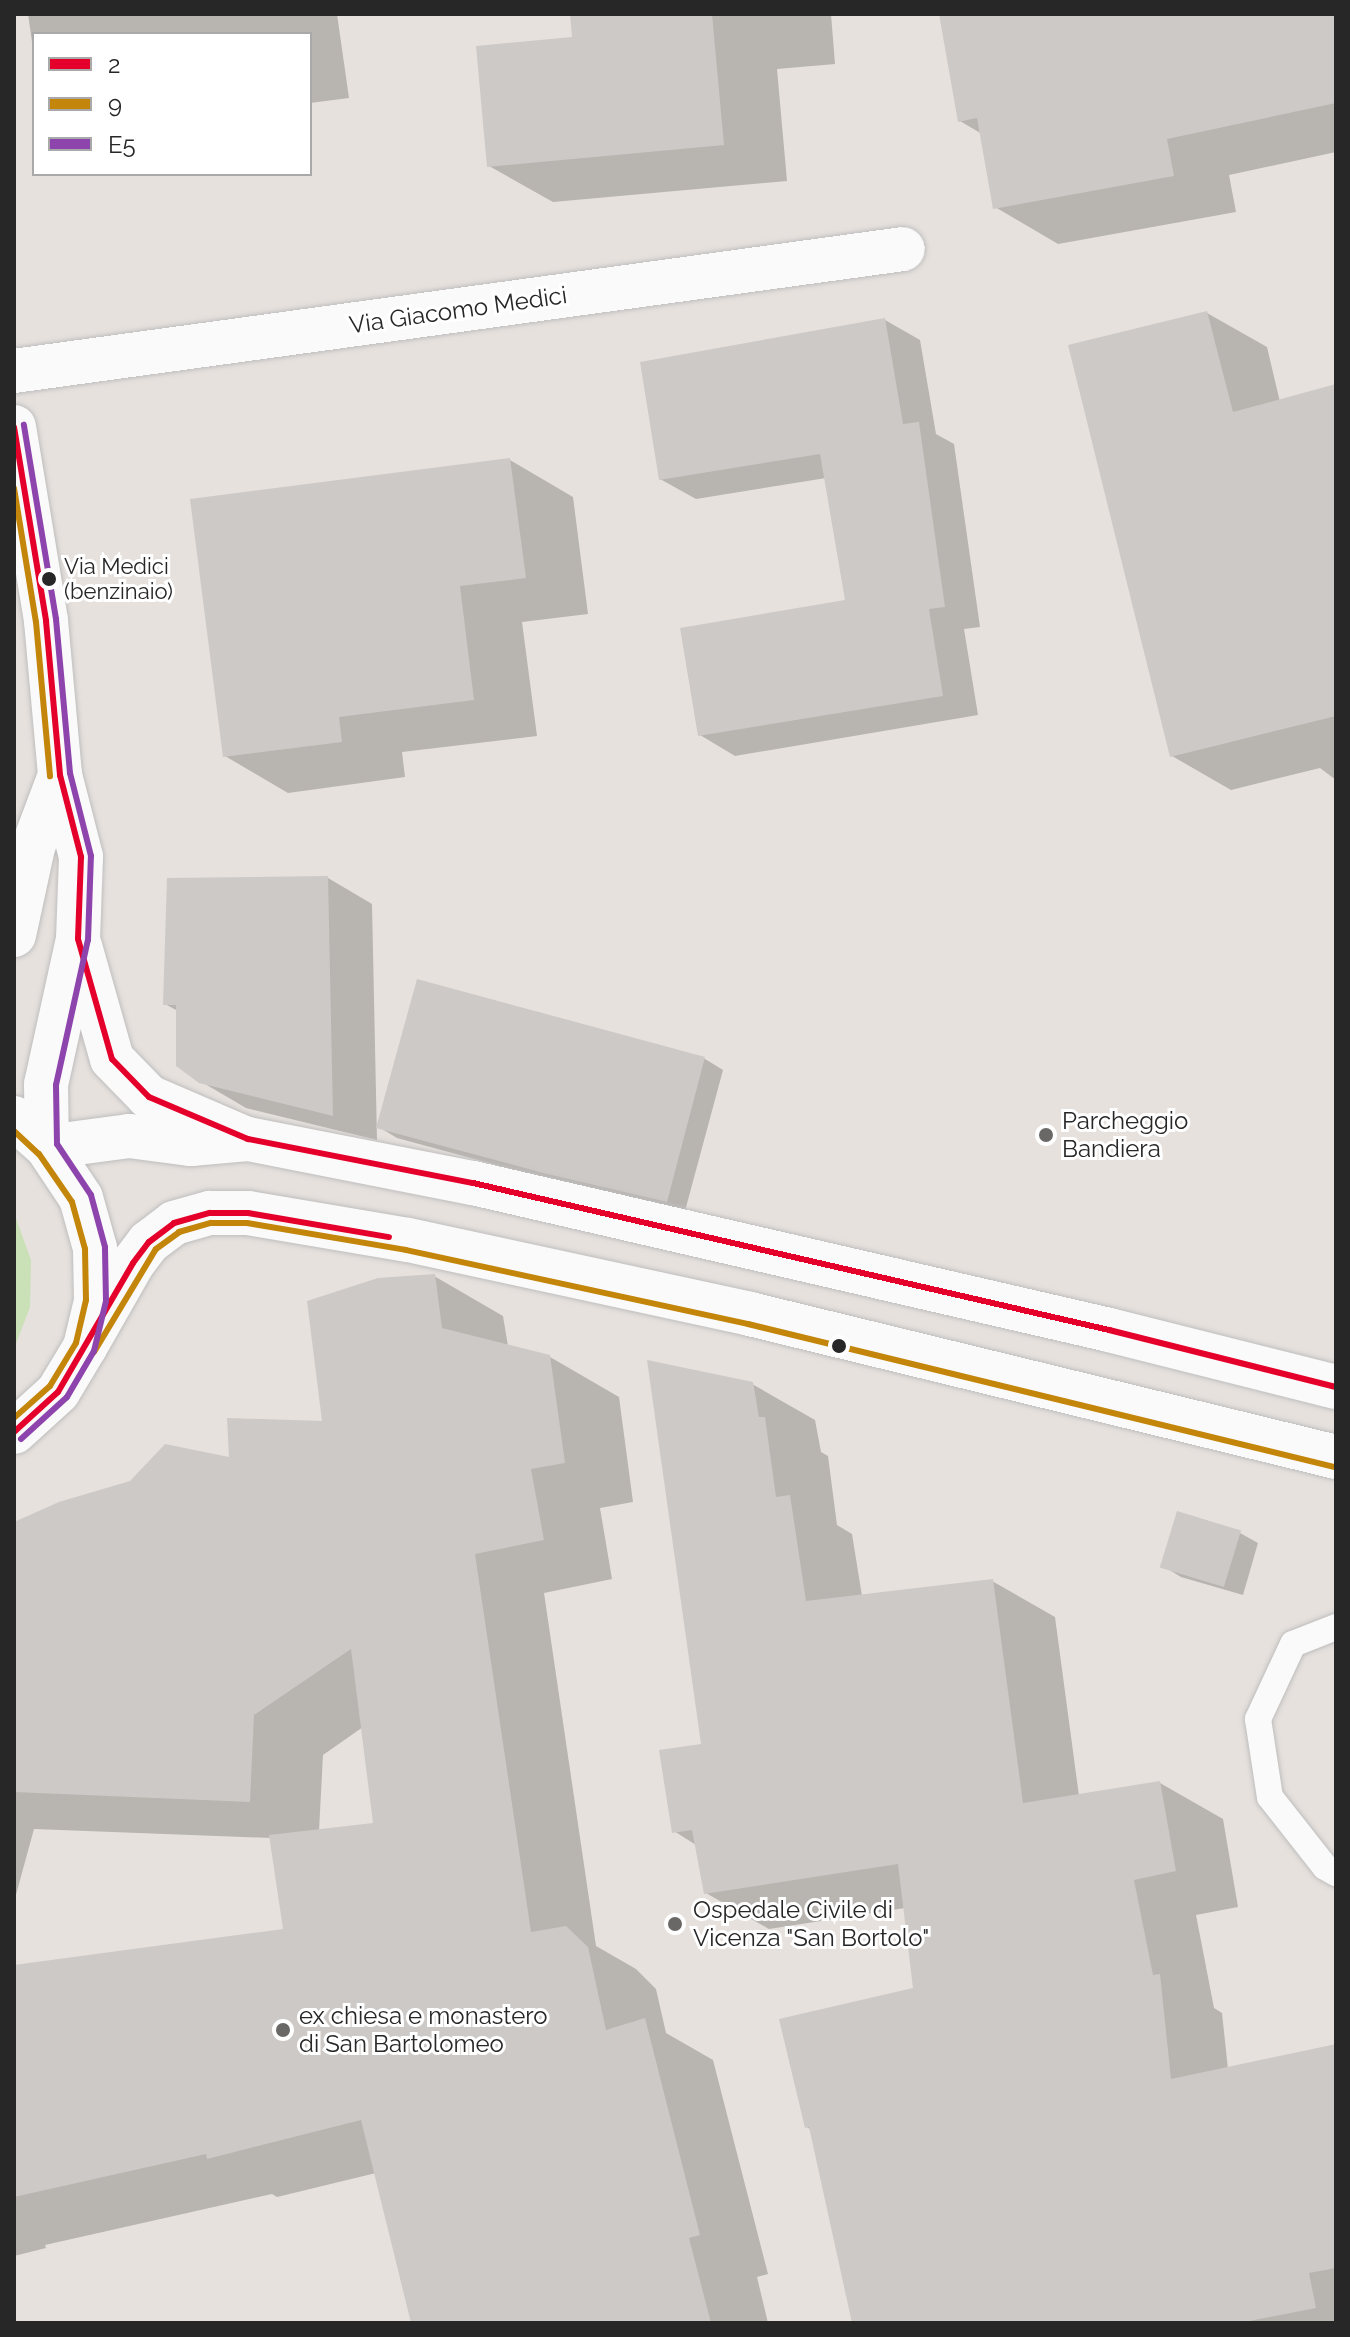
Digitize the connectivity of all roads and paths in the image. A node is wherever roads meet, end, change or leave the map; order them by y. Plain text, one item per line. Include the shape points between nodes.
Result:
1 (903, 249) dead end
2 (14, 371) edge
3 (14, 427) edge
4 (60, 775) junction
5 (14, 935) edge
6 (78, 939) junction
7 (14, 1118) edge
8 (248, 1139) junction
9 (47, 1147) junction
10 (85, 1347) junction
11 (1336, 1387) edge
12 (14, 1432) edge
13 (1336, 1457) edge
14 (1336, 1627) edge
15 (1336, 1873) edge

1 - 2 main road, Via Giacomo Medici
3 - 4 main road via 46,621
4 - 5 main road via 33,847
4 - 6 main road via 81,857
6 - 8 main road via 112,1059 149,1097
6 - 9 main road via 46,1084
7 - 9 main road
8 - 9 main road via 191,1144 129,1136
8 - 11 main road via 473,1183
9 - 10 main road via 81,1198 95,1248 96,1301
10 - 12 main road via 58,1392
10 - 13 main road via 149,1242 174,1223 210,1213 248,1213 408,1240 750,1314
14 - 15 lane via 1293,1644 1258,1719 1270,1797 1325,1867

